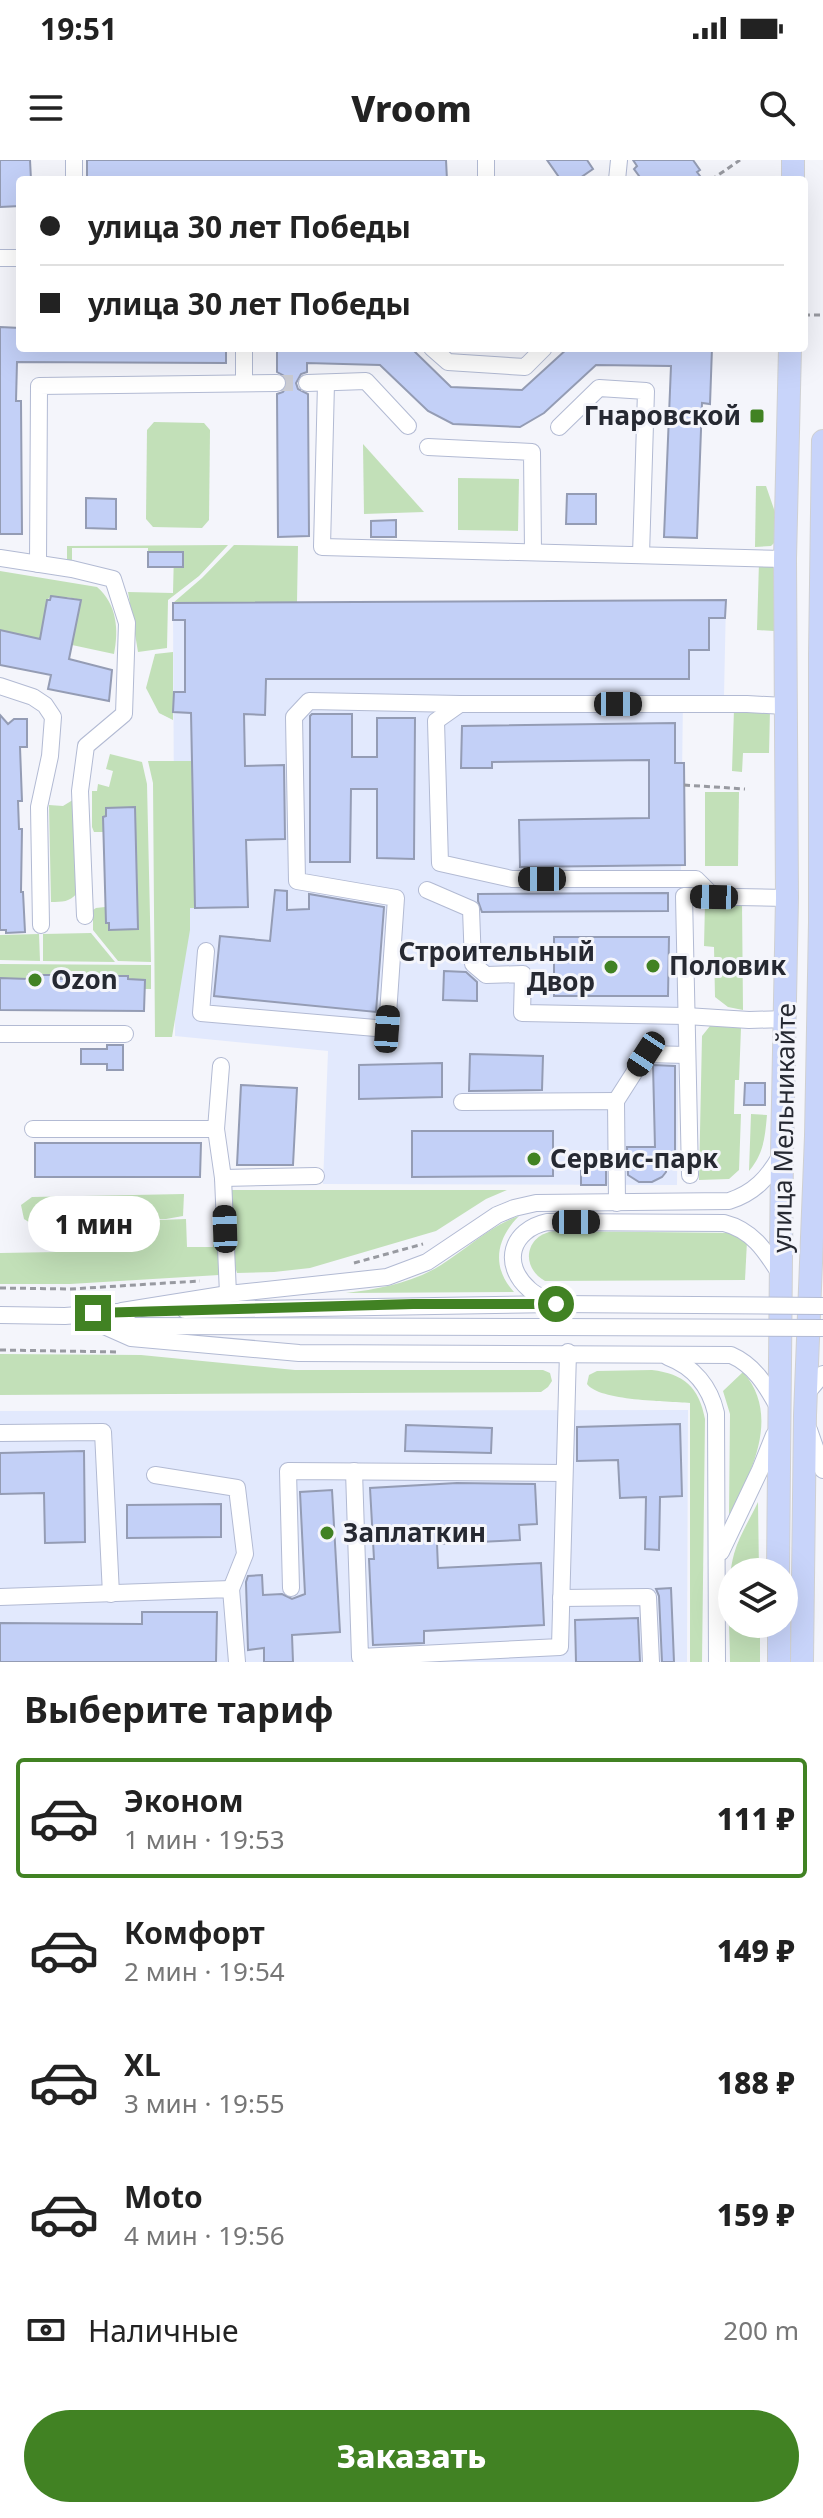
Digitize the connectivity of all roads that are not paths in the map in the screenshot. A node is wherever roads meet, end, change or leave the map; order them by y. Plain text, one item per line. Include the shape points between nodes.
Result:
1 (244, 352) edge
2 (437, 352) edge
3 (540, 352) edge
4 (790, 352) edge
5 (466, 356) edge
6 (244, 383) junction
7 (277, 383) tunnel mouth
8 (307, 383) tunnel mouth
9 (326, 383) junction
10 (408, 426) dead end
11 (559, 427) dead end
12 (823, 441) edge
13 (428, 447) dead end
14 (533, 552) junction
15 (641, 555) junction
16 (0, 558) edge
17 (785, 559) junction
18 (38, 564) junction
19 (0, 686) edge
20 (460, 704) junction
21 (785, 706) junction
22 (427, 890) dead end
23 (714, 897) junction
24 (787, 898) junction
25 (85, 916) dead end
26 (821, 920) edge
27 (41, 925) dead end
28 (206, 951) dead end
29 (686, 1016) junction
30 (786, 1019) junction
31 (820, 1021) edge
32 (0, 1034) edge
33 (125, 1034) dead end
34 (687, 1055) junction
35 (221, 1066) dead end
36 (616, 1101) junction
37 (462, 1102) dead end
38 (33, 1129) dead end
39 (216, 1129) junction
40 (819, 1145) edge
41 (782, 1153) junction
42 (690, 1175) dead end
43 (316, 1176) dead end
44 (223, 1178) junction
45 (617, 1203) junction
46 (823, 1265) edge
47 (781, 1275) junction
48 (810, 1286) junction
49 (227, 1287) junction
50 (556, 1304) junction
51 (823, 1306) edge
52 (122, 1311) junction
53 (0, 1315) edge
54 (65, 1316) junction
55 (104, 1326) junction
56 (823, 1328) edge
57 (568, 1352) junction
58 (651, 1354) junction
59 (823, 1374) edge
60 (805, 1405) junction
61 (779, 1413) junction
62 (0, 1433) edge
63 (823, 1470) edge
64 (354, 1471) junction
65 (564, 1473) junction
66 (155, 1475) dead end
67 (718, 1558) junction
68 (778, 1558) edge
69 (291, 1588) dead end
70 (231, 1589) junction
71 (111, 1594) junction
72 (0, 1597) edge
73 (561, 1598) junction
74 (779, 1638) edge
75 (237, 1662) edge
76 (651, 1662) edge
77 (717, 1662) edge
78 (779, 1662) edge
79 (802, 1662) edge

1 - 6 street
2 - 5 street via 448,362
3 - 5 street via 525,367
4 - 17 main road, улица Мельникайте
6 - 7 street
6 - 18 street via 39,386
8 - 9 street
9 - 10 street via 366,381
9 - 14 street via 322,547
11 - 15 street via 599,388 646,391
12 - 26 main road, улица Мельникайте
13 - 14 street via 532,452
14 - 15 street
15 - 17 street
16 - 18 street
17 - 21 main road, улица Мельникайте
18 - 25 street via 113,579 127,623 124,714 86,746 80,791
19 - 27 street via 33,697 53,717 39,807
20 - 21 street
20 - 23 street via 436,721 440,863 512,879 696,879
20 - 28 street via 309,701 294,717 297,881 396,898 387,1029 201,1013
21 - 24 main road, улица Мельникайте
22 - 29 street via 471,909 473,964 486,975 523,974 522,1013
23 - 24 street
23 - 29 street via 684,896
24 - 30 main road, улица Мельникайте
26 - 31 main road, улица Мельникайте
29 - 30 street
29 - 34 street
30 - 41 main road, улица Мельникайте
31 - 40 main road, улица Мельникайте
32 - 33 street
34 - 36 street via 646,1054
34 - 42 street
35 - 39 street
36 - 37 street
36 - 45 street
38 - 39 street
39 - 44 street
40 - 48 main road, улица Мельникайте
41 - 45 street via 755,1189 729,1201
41 - 47 main road, улица Мельникайте
43 - 44 street
44 - 49 street
45 - 49 street via 514,1208 427,1262 387,1277
46 - 48 street
47 - 50 street via 753,1236 724,1223 535,1224 514,1247 513,1261 528,1288
47 - 61 main road, улица Мельникайте
48 - 60 main road, улица Мельникайте
49 - 52 street
50 - 51 street, bridge
50 - 52 street
52 - 54 street
53 - 54 street
54 - 55 street
55 - 56 street, bridge
55 - 57 street via 142,1339 299,1353
57 - 58 street
57 - 65 street
58 - 61 street via 741,1359 764,1383
58 - 67 street via 684,1365 702,1381 713,1402
59 - 60 street
60 - 63 street
60 - 79 main road, улица Мельникайте
61 - 67 street via 771,1447
61 - 68 main road, улица Мельникайте
62 - 71 street via 103,1432
64 - 65 street
64 - 69 street via 288,1471
64 - 73 street via 360,1657 560,1647
65 - 73 street
66 - 70 street via 237,1488 245,1554
67 - 77 street
70 - 71 street
70 - 75 street
71 - 72 street
73 - 76 street via 648,1597
74 - 78 main road

